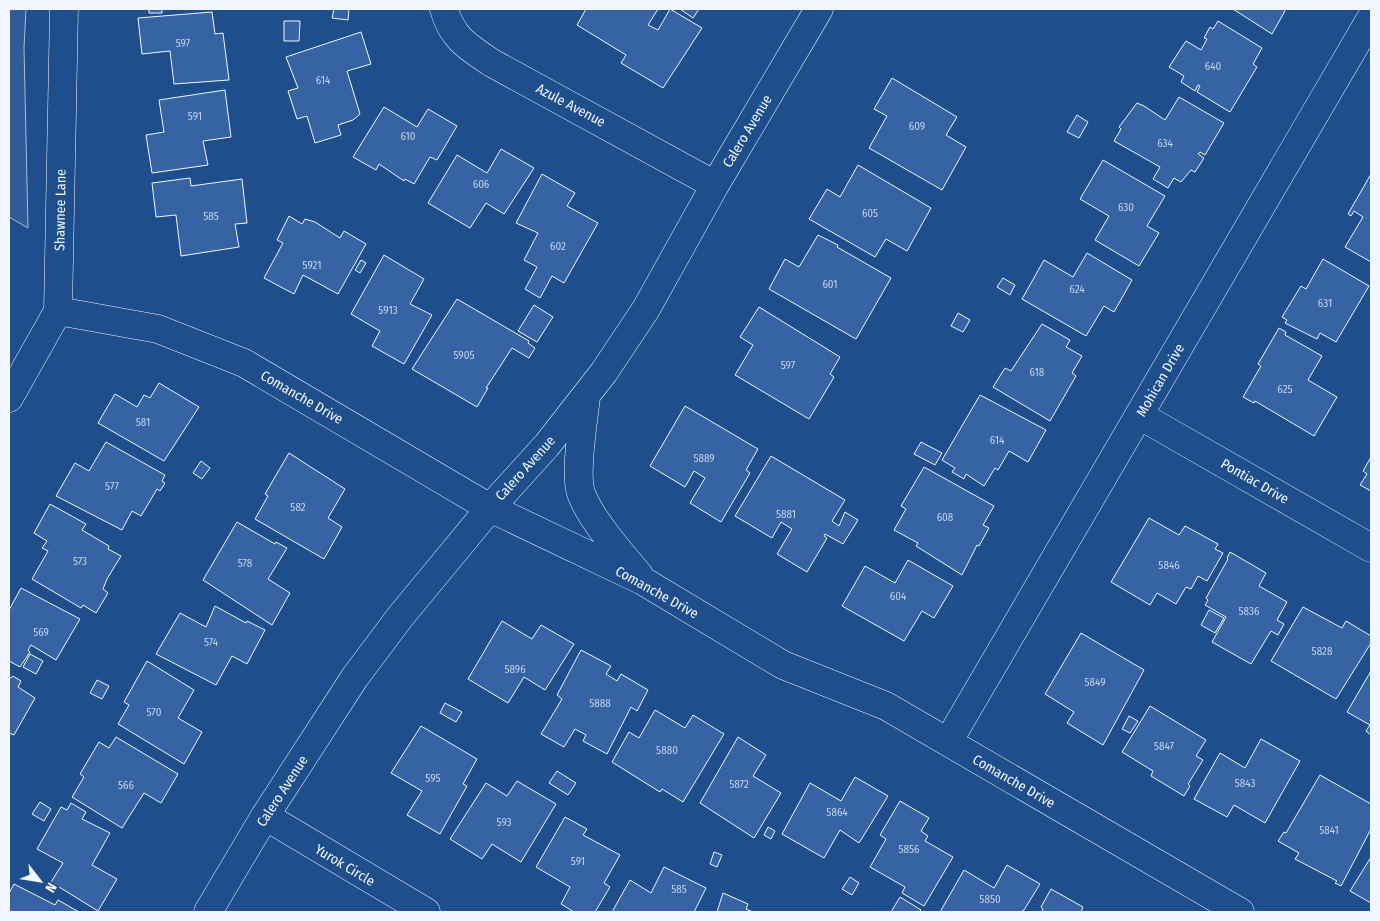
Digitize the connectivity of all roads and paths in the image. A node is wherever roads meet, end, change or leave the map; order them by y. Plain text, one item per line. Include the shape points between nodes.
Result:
1 (64, 9) edge
2 (444, 9) edge
3 (819, 9) edge
4 (1371, 18) edge
5 (716, 185) junction
6 (58, 311) junction
7 (586, 396) junction
8 (9, 398) edge
9 (1139, 415) junction
10 (490, 508) junction
11 (1371, 548) edge
12 (643, 581) junction
13 (948, 742) junction
14 (265, 816) junction
15 (208, 912) edge
16 (426, 912) edge
17 (1240, 912) edge

1 - 6 street, Shawnee Lane
2 - 5 street, Azule Avenue via 448,25 464,45
3 - 5 street, Calero Avenue
4 - 9 street, Mohican Drive
5 - 7 street, Calero Avenue via 646,309
6 - 8 street, Shawnee Lane
6 - 10 street, Comanche Drive via 158,329 244,363
7 - 10 street, Calero Avenue
7 - 12 street via 579,467 581,492 604,532
9 - 11 street, Pontiac Drive
9 - 13 street, Mohican Drive
10 - 12 street, Comanche Drive
10 - 14 street, Calero Avenue via 355,677
12 - 13 street, Comanche Drive via 783,664 886,706
13 - 17 street, Comanche Drive
14 - 15 street, Calero Avenue
14 - 16 street, Yurok Circle

